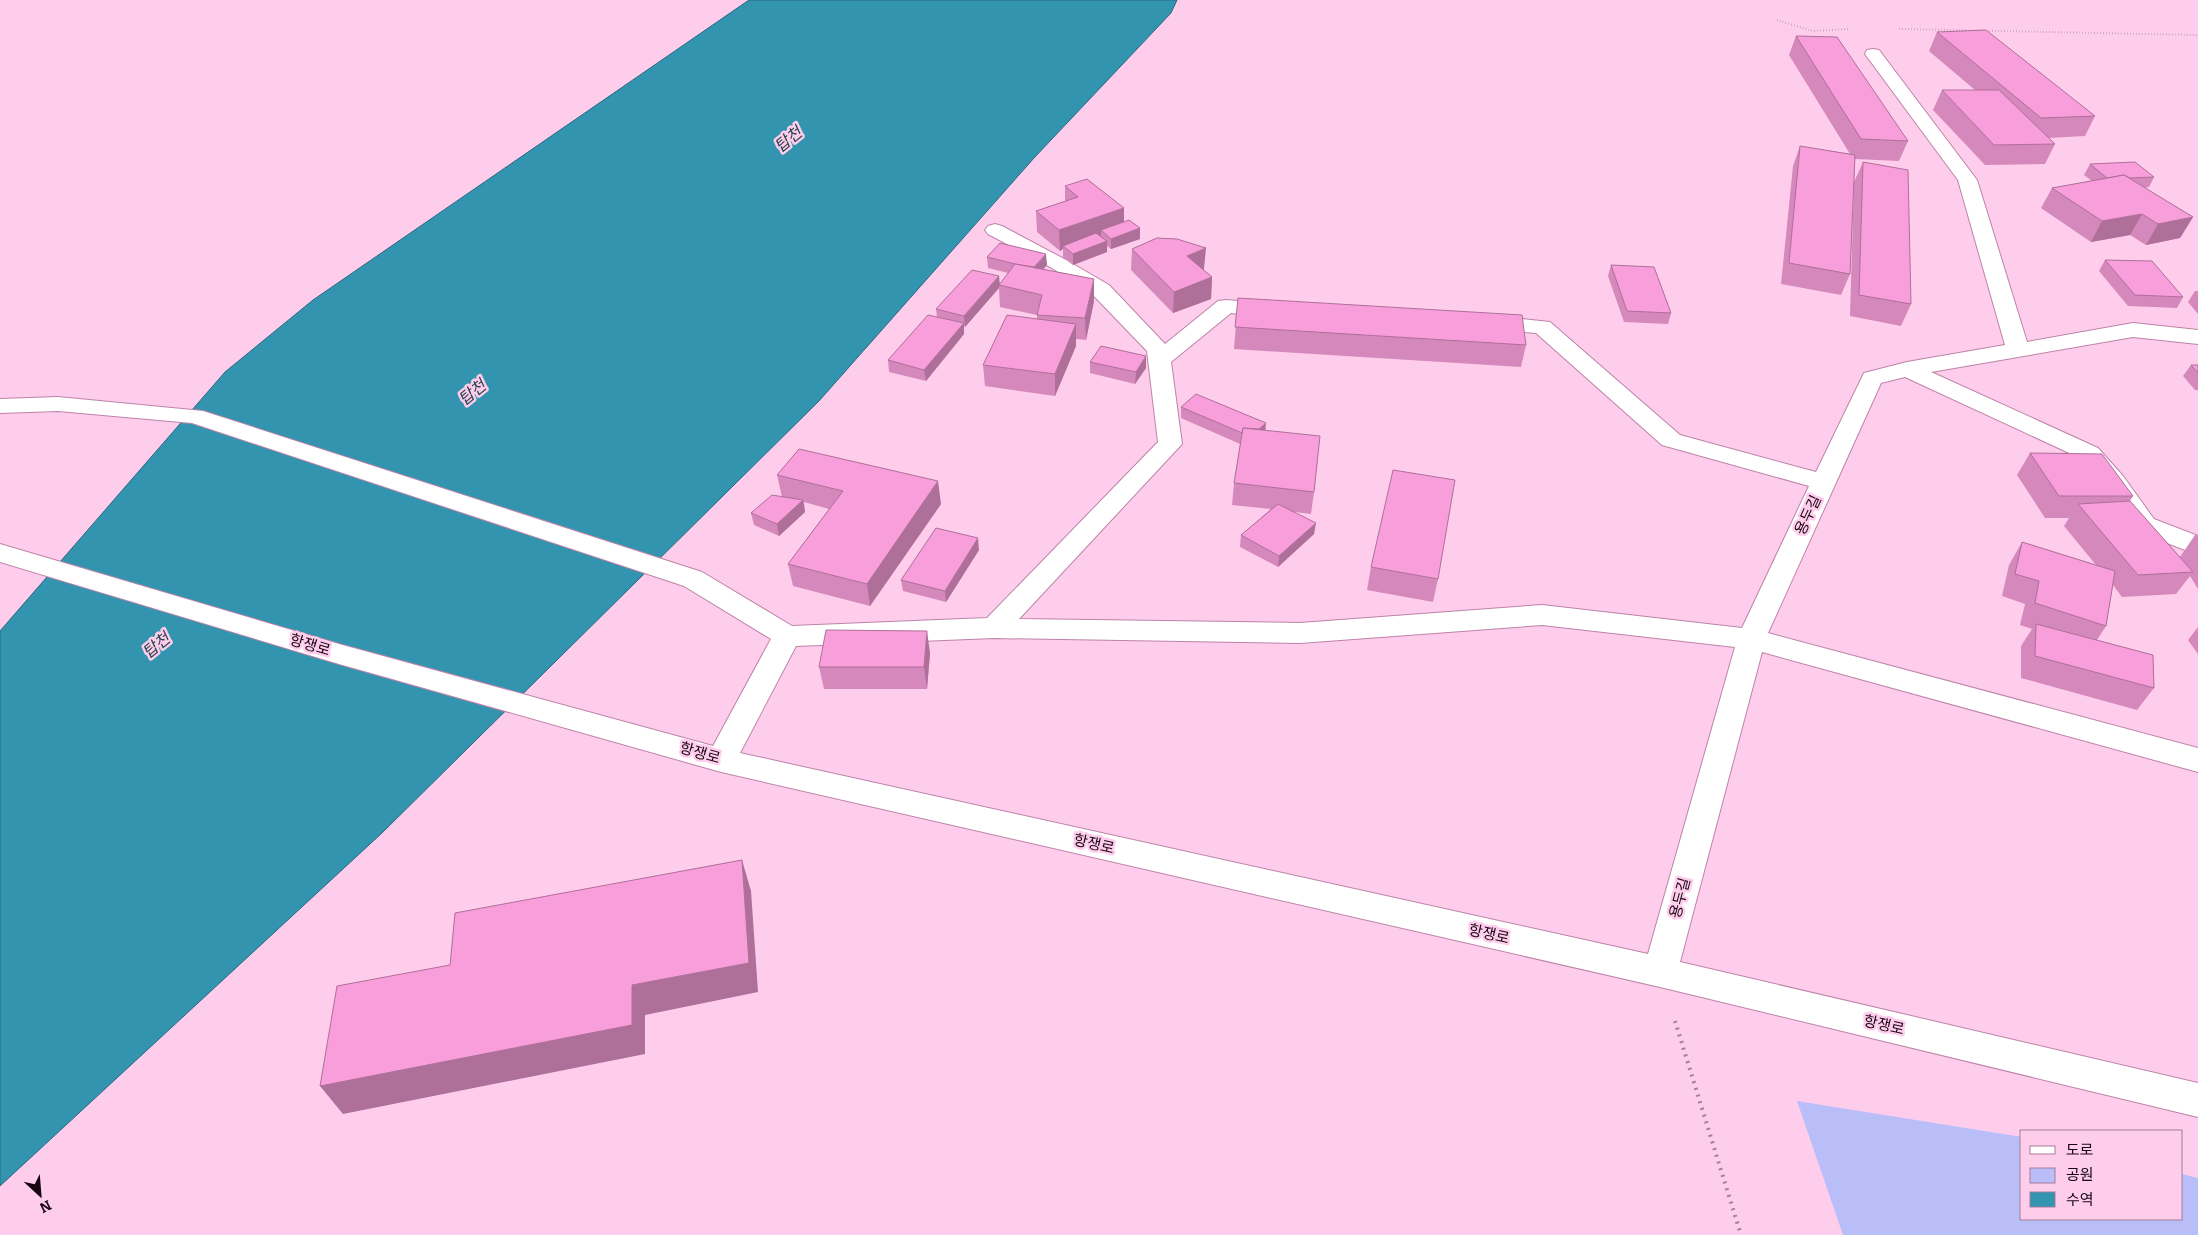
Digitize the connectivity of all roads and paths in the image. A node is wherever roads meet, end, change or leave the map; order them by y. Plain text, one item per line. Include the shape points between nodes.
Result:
1 (1776, 20) dead end
2 (1851, 29) dead end
3 (1899, 29) dead end
4 (2198, 35) edge
5 (1872, 54) dead end
6 (996, 230) dead end
7 (1293, 312) edge
8 (1465, 320) edge
9 (2198, 337) edge
10 (2018, 350) junction
11 (1159, 360) junction
12 (1907, 369) junction
13 (0, 406) edge
14 (1824, 482) junction
15 (2198, 546) edge
16 (2, 553) edge
17 (994, 628) junction
18 (787, 636) junction
19 (1751, 639) junction
20 (721, 760) junction
21 (2198, 760) edge
22 (1660, 972) junction
23 (2198, 1100) edge
24 (1741, 1235) edge

1 - 2 path via 1813,31
3 - 4 path
5 - 10 street via 1967,180
6 - 11 street via 1101,290 1158,349
7 - 11 street via 1226,306
8 - 14 street via 1542,327 1671,440
9 - 10 street, 용두길 via 2132,330
10 - 12 street, 용두길
11 - 17 street via 1170,444
12 - 14 street, 용두길 via 1872,378
12 - 15 street via 2089,453 2145,525
13 - 18 street via 58,404 195,416 693,579
14 - 19 street, 용두길
16 - 20 street, 항쟁로 via 339,654
17 - 18 street
17 - 19 street via 1300,632 1542,616
18 - 20 street
19 - 21 street
19 - 22 street, 용두길
20 - 22 street, 항쟁로
22 - 23 street, 항쟁로
22 - 24 path

